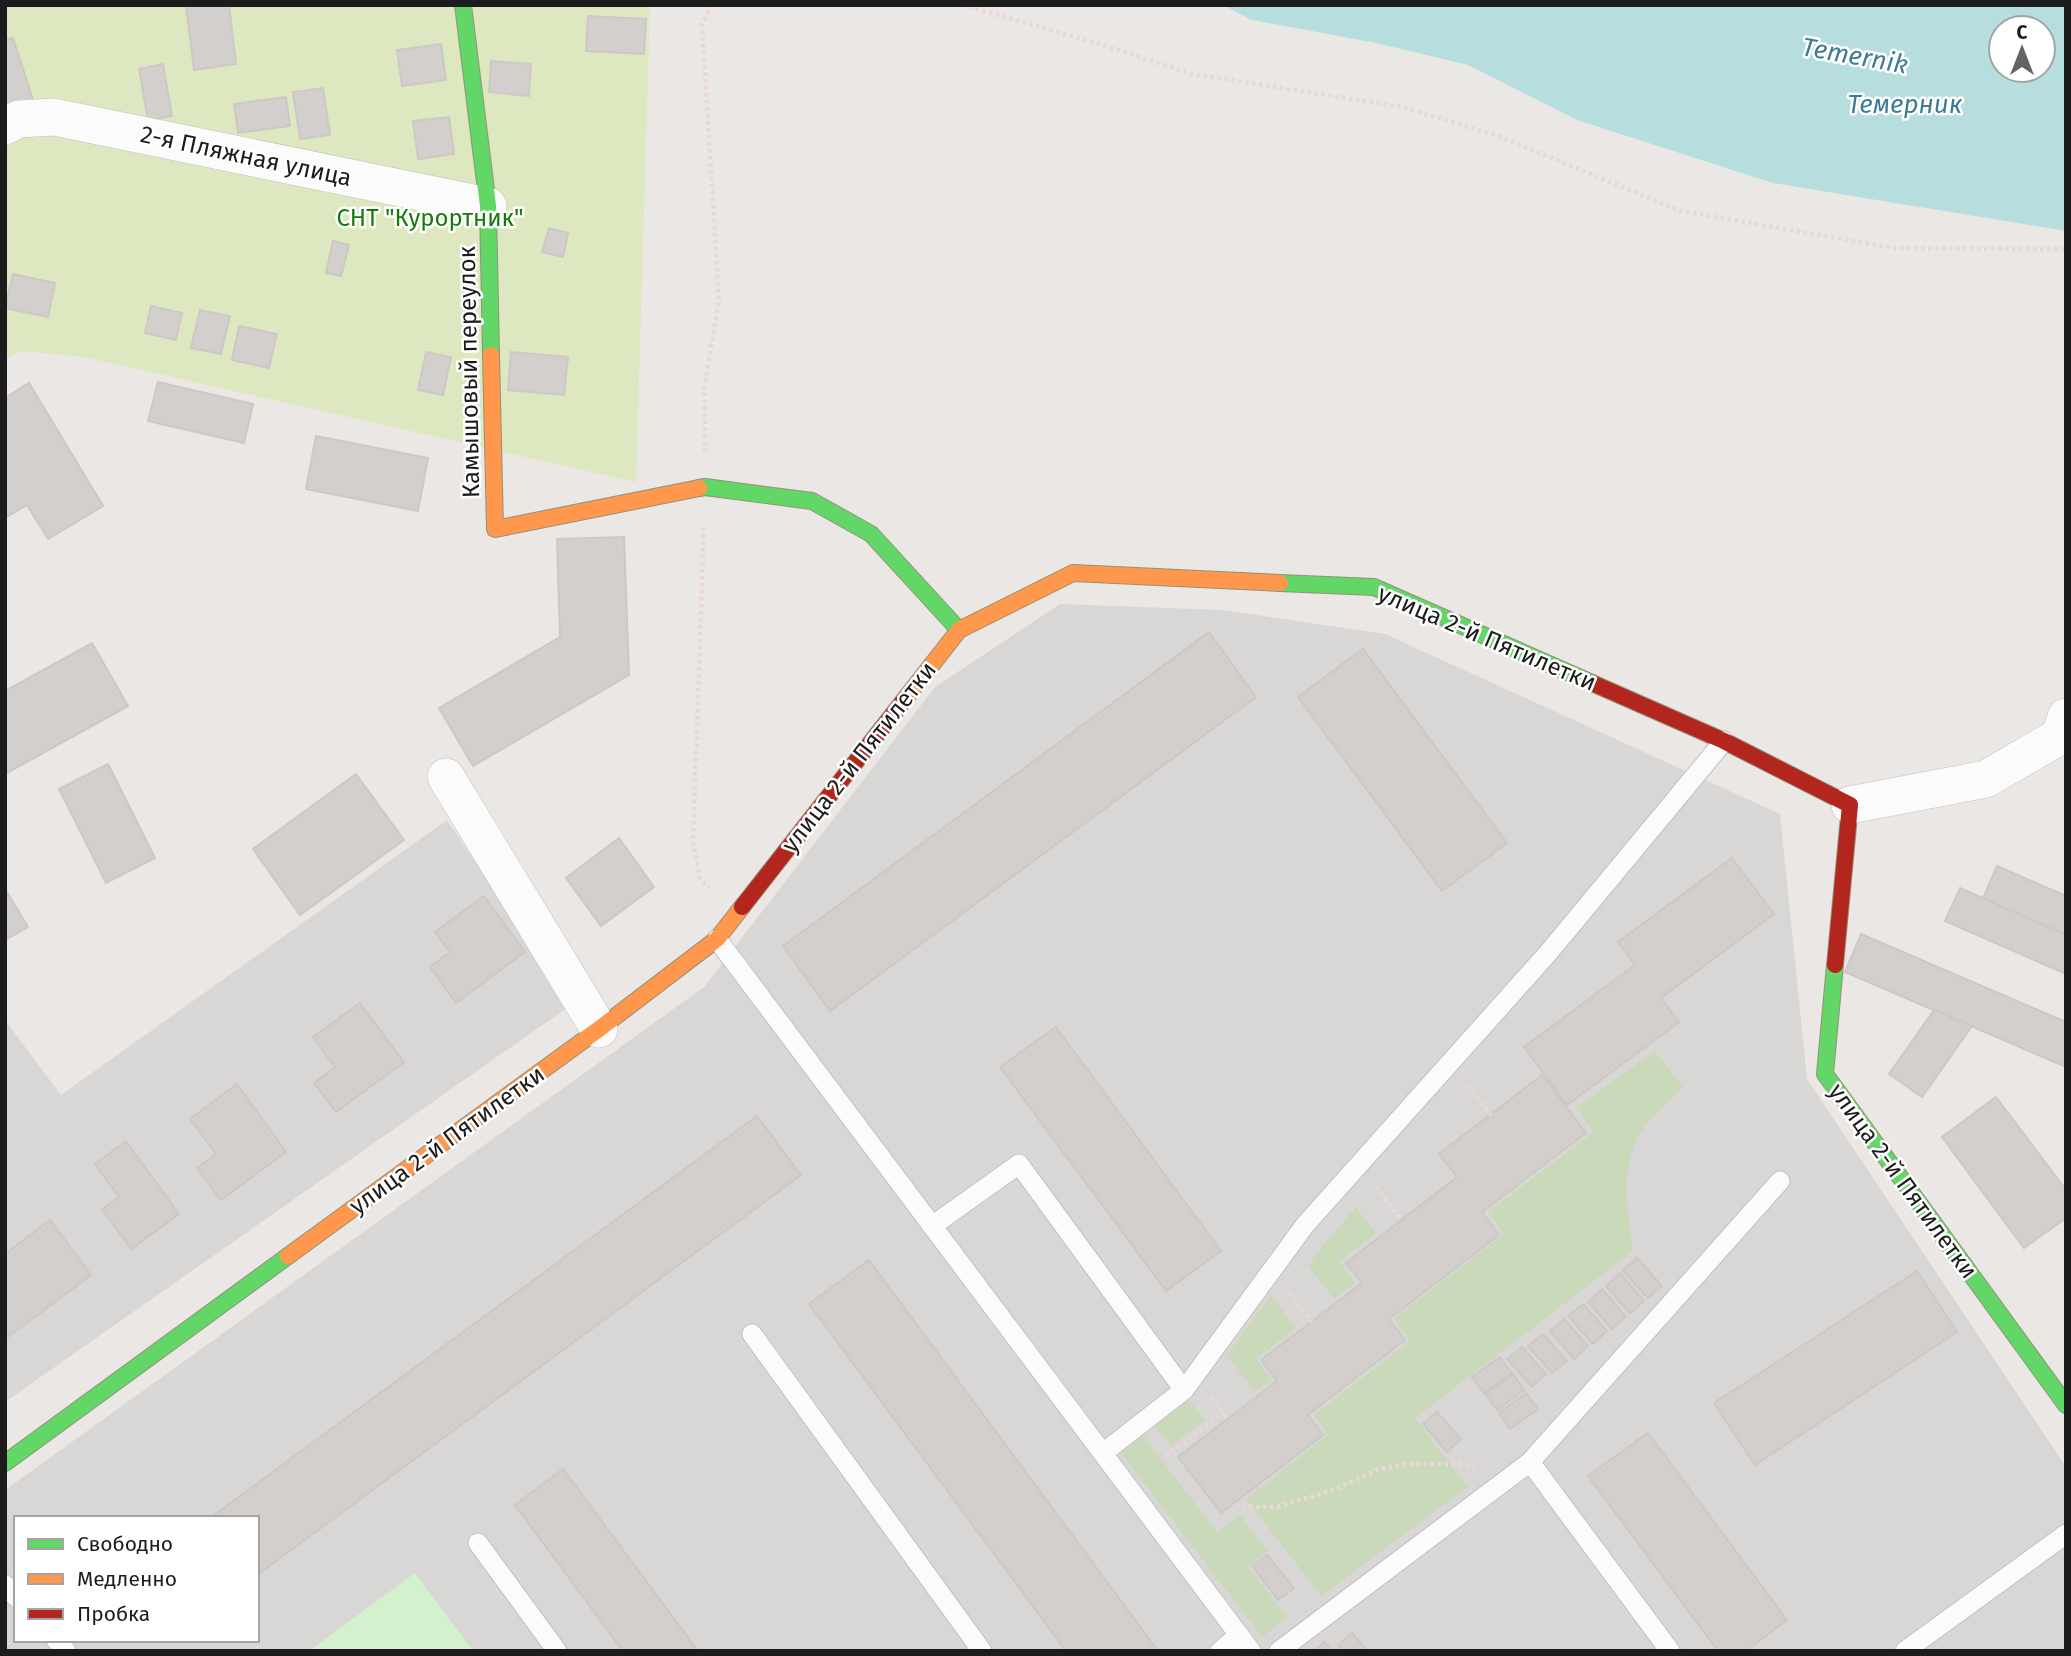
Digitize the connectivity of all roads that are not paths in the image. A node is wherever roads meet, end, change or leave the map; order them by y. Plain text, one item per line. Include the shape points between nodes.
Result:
1 (463, 5) edge
2 (5, 126) edge
3 (488, 206) junction
4 (958, 630) junction
5 (2064, 729) edge
6 (1724, 741) junction
7 (446, 777) dead end
8 (1850, 805) junction
9 (717, 939) junction
10 (599, 1029) junction
11 (1780, 1181) dead end
12 (932, 1226) junction
13 (752, 1334) dead end
14 (1184, 1390) junction
15 (2066, 1405) edge
16 (1103, 1453) junction
17 (1530, 1462) junction
18 (5, 1463) edge
19 (2066, 1534) edge
20 (478, 1543) dead end
21 (1245, 1643) edge
22 (557, 1651) edge
23 (982, 1651) edge
24 (1220, 1651) edge
25 (1279, 1651) edge
26 (1670, 1651) edge
27 (1905, 1651) edge

1 - 3 street, Камышовый переулок
2 - 3 street, 2-я Пляжная улица via 19,119 54,117
3 - 4 street, Камышовый переулок via 495,528 705,487 812,501 871,534
4 - 6 street, улица 2-й Пятилетки via 1073,573 1374,587
4 - 9 street, улица 2-й Пятилетки
5 - 8 street via 1986,779
6 - 8 street, улица 2-й Пятилетки
6 - 14 lane via 1549,952 1305,1225
7 - 10 street
8 - 15 street, улица 2-й Пятилетки via 1825,1074
9 - 10 street, улица 2-й Пятилетки
9 - 12 lane
10 - 18 street, улица 2-й Пятилетки
11 - 17 lane
12 - 14 lane via 1019,1164
12 - 16 lane
13 - 23 lane
14 - 16 lane
16 - 21 lane
17 - 25 lane
17 - 26 lane
19 - 27 lane
20 - 22 lane
21 - 24 lane

